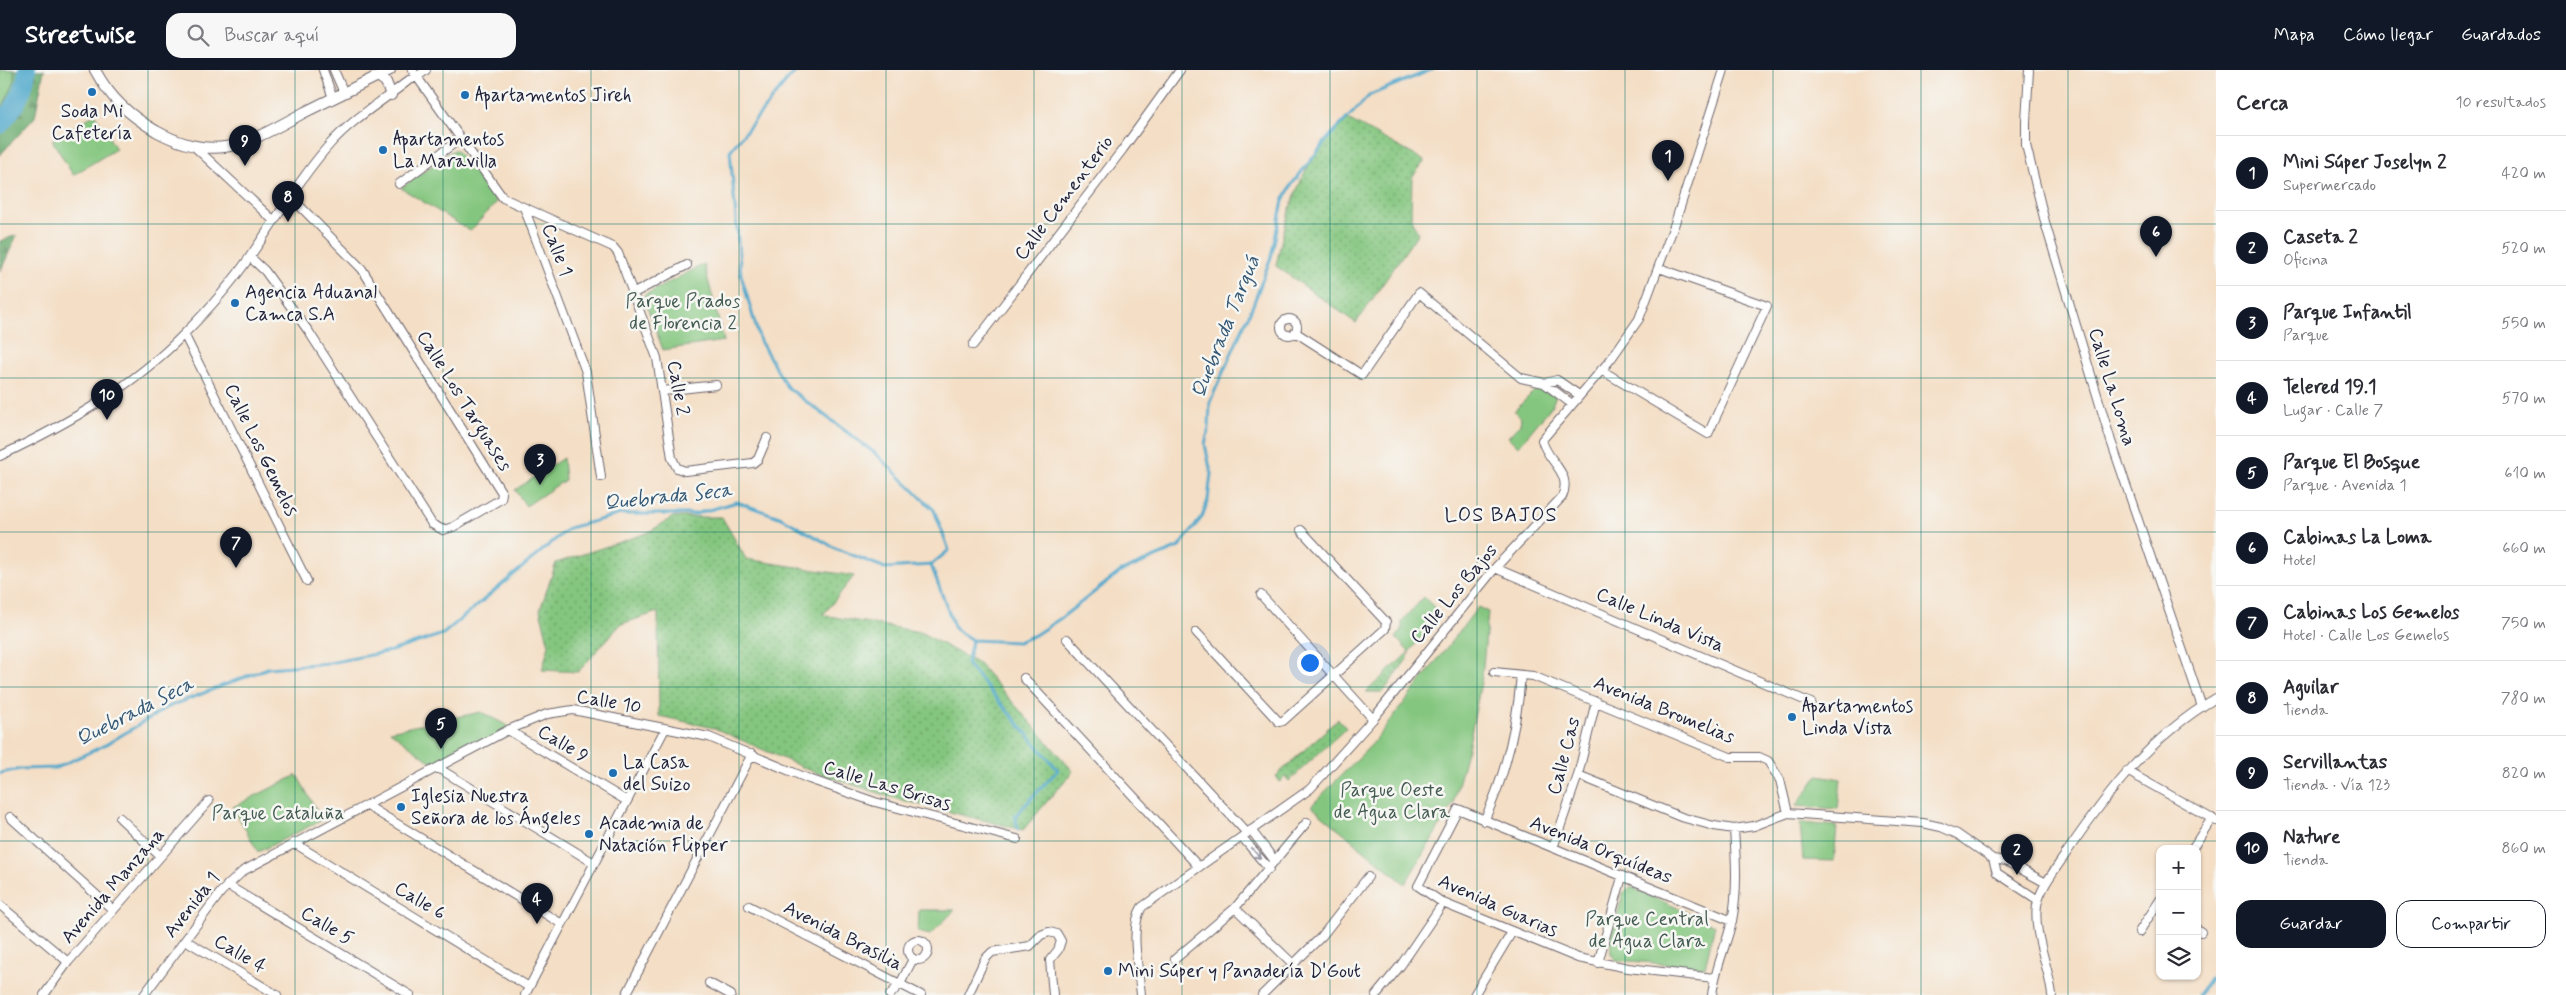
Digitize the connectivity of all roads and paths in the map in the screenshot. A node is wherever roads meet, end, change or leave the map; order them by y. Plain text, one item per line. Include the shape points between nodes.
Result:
1 (95, 70) edge
2 (323, 70) edge
3 (334, 70) edge
4 (390, 70) edge
5 (412, 70) edge
6 (426, 70) edge
7 (1180, 70) edge
8 (1724, 70) edge
9 (2029, 70) edge
10 (378, 76) junction
11 (417, 77) junction
12 (344, 93) junction
13 (391, 94) junction
14 (333, 98) junction
15 (460, 139) junction
16 (196, 148) junction
17 (399, 184) dead end
18 (291, 197) junction
19 (525, 210) junction
20 (274, 221) junction
21 (250, 257) junction
22 (687, 265) dead end
23 (1659, 268) junction
24 (634, 293) junction
25 (1295, 332) dead end
26 (184, 334) junction
27 (973, 345) dead end
28 (1601, 370) junction
29 (1544, 383) junction
30 (716, 386) dead end
31 (663, 391) junction
32 (1579, 395) junction
33 (1572, 404) junction
34 (767, 438) dead end
35 (0, 456) edge
36 (601, 476) dead end
37 (1301, 530) dead end
38 (1495, 568) junction
39 (307, 581) dead end
40 (1261, 595) dead end
41 (1196, 632) dead end
42 (1067, 639) dead end
43 (1494, 672) dead end
44 (1522, 675) junction
45 (1335, 676) junction
46 (1024, 678) dead end
47 (2216, 698) edge
48 (1596, 701) junction
49 (1811, 703) dead end
50 (2202, 706) junction
51 (547, 714) joint
52 (1373, 719) junction
53 (665, 729) junction
54 (508, 730) junction
55 (752, 754) junction
56 (438, 768) junction
57 (2127, 771) junction
58 (1578, 775) junction
59 (209, 801) dead end
60 (627, 801) junction
61 (366, 805) junction
62 (1788, 813) junction
63 (10, 816) dead end
64 (120, 818) dead end
65 (2214, 819) edge
66 (1484, 821) junction
67 (1307, 822) dead end
68 (1734, 829) junction
69 (1247, 833) junction
70 (1016, 839) dead end
71 (294, 842) junction
72 (2195, 845) edge
73 (1553, 848) junction
74 (160, 856) junction
75 (1993, 859) junction
76 (1276, 860) junction
77 (594, 863) junction
78 (1199, 867) junction
79 (1269, 869) junction
80 (1368, 877) dead end
81 (1622, 877) junction
82 (2046, 883) junction
83 (227, 885) junction
84 (1418, 886) joint
85 (2038, 900) junction
86 (1443, 903) junction
87 (0, 905) edge
88 (749, 906) dead end
89 (2156, 907) edge
90 (1235, 908) junction
91 (113, 910) junction
92 (1732, 920) junction
93 (562, 924) junction
94 (1512, 932) junction
95 (2139, 932) dead end
96 (185, 940) junction
97 (1175, 958) dead end
98 (913, 959) dead end
99 (68, 962) junction
100 (1598, 963) junction
101 (1294, 966) junction
102 (1714, 978) junction
103 (709, 984) dead end
104 (900, 984) junction
105 (529, 987) junction
106 (1476, 994) edge
107 (44, 995) edge
108 (144, 995) edge
109 (277, 995) edge
110 (410, 995) edge
111 (525, 995) edge
112 (626, 995) edge
113 (732, 995) edge
114 (890, 995) edge
115 (898, 995) edge
116 (921, 995) edge
117 (968, 995) edge
118 (1053, 995) edge
119 (1141, 995) edge
120 (1262, 995) edge
121 (1376, 995) edge
122 (1712, 995) edge
123 (2052, 995) edge

1 - 16 main road via 116,101 137,120
2 - 14 street
3 - 12 street
4 - 10 main road
5 - 11 street, Calle 1
6 - 11 street
7 - 27 street, Calle Cementerio
8 - 23 street, Calle Los Bajos
9 - 50 street, Calle La Loma via 2026,145 2046,226 2111,441
10 - 12 main road
10 - 13 main road via 386,82
11 - 13 street
11 - 15 street, Calle 1
12 - 14 main road
13 - 18 street via 331,143
14 - 16 main road via 251,141 234,146
15 - 17 street
15 - 19 street, Calle 1 via 503,198
16 - 20 street
18 - 20 street
18 - 21 street, Calle Los Targuases via 362,269 502,493 501,499 453,527 443,530 432,524 308,332 265,271
19 - 24 street, Calle 2 via 613,247
19 - 36 street, Calle 1 via 586,372
20 - 21 street
21 - 26 street
22 - 24 street
23 - 28 street, Calle Los Bajos via 1639,319
23 - 28 street via 1767,306 1708,434
24 - 31 street, Calle 2 via 657,358
25 - 29 street via 1362,375 1419,293 1521,378
26 - 35 street via 92,407
26 - 39 street, Calle Los Gemelos
28 - 32 street, Calle Los Bajos
29 - 32 street via 1558,380
29 - 33 street
30 - 31 street
31 - 34 street, Calle 2 via 672,458 677,468 686,471 754,463
32 - 33 street, Calle Los Bajos
33 - 38 street, Calle Los Bajos via 1542,440 1563,475 1562,497
37 - 45 street via 1387,626
38 - 49 street, Calle Linda Vista
38 - 52 street, Calle Los Bajos
40 - 45 street
41 - 45 street via 1279,722
42 - 69 street
43 - 44 street, Avenida Bromelias
44 - 48 street, Avenida Bromelias via 1533,676
44 - 66 street via 1508,760
45 - 52 street
46 - 78 street
47 - 50 street
48 - 58 street, Calle Cas
48 - 62 street, Avenida Bromelias via 1730,757 1759,757 1768,762 1780,780
50 - 57 street via 2163,735
51 - 53 street, Calle 10 via 574,710
51 - 54 street, Avenida 1
52 - 69 street, Calle Los Bajos via 1310,789
53 - 55 street, Calle Las Brisas via 709,737
53 - 60 street
54 - 56 street, Avenida 1
54 - 60 street, Calle 9
55 - 70 street, Calle Las Brisas via 874,802
55 - 112 street
56 - 61 street, Avenida 1
56 - 77 street
57 - 65 street
57 - 82 street
58 - 68 street via 1682,817
58 - 73 street, Calle Cas
59 - 74 street, Avenida Manzana
60 - 77 street
61 - 71 street, Avenida 1
61 - 93 street
62 - 68 street via 1754,826
62 - 75 street via 1941,827
63 - 91 street
64 - 74 street
65 - 72 street
66 - 73 street, Avenida Orquídeas
66 - 84 street, Avenida Orquídeas via 1458,809
67 - 76 street
68 - 92 street via 1736,866
69 - 76 street
69 - 78 street, Calle Los Bajos
69 -> 79 street
71 - 83 street, Avenida 1 via 243,871
71 - 105 street, Calle 6
73 - 81 street, Avenida Orquídeas
74 - 91 street, Avenida Manzana
75 - 82 street via 2006,861
75 - 85 street via 1997,873
76 - 79 street
77 - 93 street
78 - 119 street, Calle Los Bajos via 1146,904 1137,916
79 - 90 street
80 - 101 street
81 - 92 street, Avenida Orquídeas
81 - 100 street
82 - 85 street
83 - 96 street, Avenida 1
83 - 110 street, Calle 5
84 - 86 street, Avenida Guarias
85 - 123 street via 2037,919
86 - 94 street, Avenida Guarias
86 - 121 street
87 - 99 street
88 - 104 street, Avenida Brasilia
89 - 95 street
90 - 97 street
90 - 101 street
91 - 99 street, Avenida Manzana
92 - 102 street
93 - 105 street
94 - 100 street, Avenida Guarias
94 - 106 street
96 - 108 street, Avenida 1
96 - 109 street, Calle 4
98 - 104 street
99 - 107 street, Avenida Manzana
100 - 102 street, Avenida Guarias
101 - 120 street
102 - 122 street
103 - 113 street
104 - 114 street
104 - 115 street
104 - 116 street, Avenida Brasilia
105 - 111 street
117 - 118 street via 992,952 1030,946 1044,933 1057,934 1060,945 1050,960

